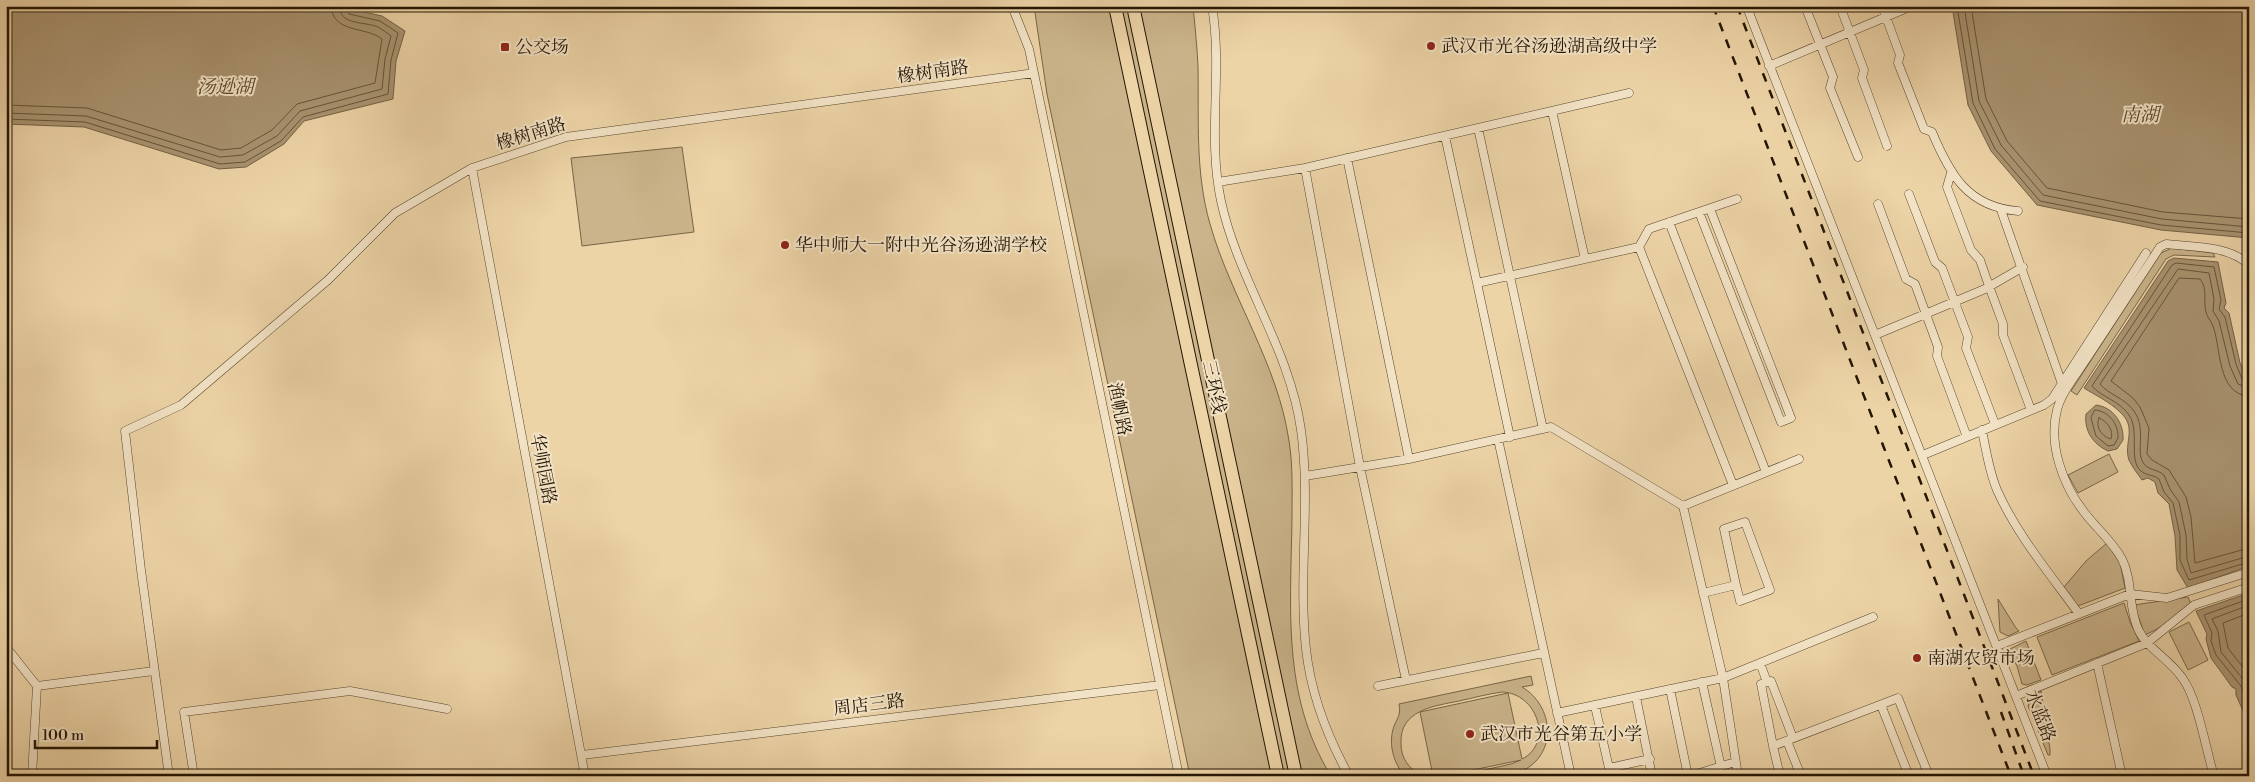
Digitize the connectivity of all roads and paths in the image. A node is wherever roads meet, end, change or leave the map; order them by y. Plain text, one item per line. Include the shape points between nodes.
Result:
1 (1012, 6) edge
2 (1115, 6) edge
3 (1134, 6) edge
4 (1212, 6) edge
5 (1806, 6) edge
6 (1840, 6) edge
7 (1882, 6) edge
8 (1912, 6) edge
9 (1748, 10) dead end
10 (1886, 17) junction
11 (1850, 32) junction
12 (1820, 44) junction
13 (1769, 66) junction
14 (1034, 73) junction
15 (1629, 93) dead end
16 (1552, 111) junction
17 (1478, 128) junction
18 (1444, 136) junction
19 (1887, 146) dead end
20 (1858, 157) dead end
21 (1346, 158) junction
22 (472, 168) junction
23 (1305, 168) junction
24 (1951, 173) junction
25 (1218, 182) junction
26 (1909, 194) dead end
27 (1737, 200) dead end
28 (1878, 204) dead end
29 (1710, 208) junction
30 (2002, 210) junction
31 (2018, 211) dead end
32 (1699, 212) junction
33 (1669, 222) junction
34 (1639, 247) junction
35 (2146, 253) dead end
36 (1585, 259) junction
37 (2249, 265) edge
38 (2023, 267) junction
39 (1509, 276) junction
40 (1477, 283) junction
41 (1990, 286) junction
42 (1746, 300) junction
43 (1955, 302) junction
44 (1735, 304) junction
45 (1926, 314) junction
46 (1875, 335) junction
47 (2062, 384) junction
48 (2031, 410) junction
49 (1995, 424) junction
50 (1542, 429) junction
51 (1982, 430) junction
52 (1510, 436) junction
53 (1968, 436) junction
54 (1498, 439) junction
55 (1923, 455) junction
56 (1799, 458) dead end
57 (1409, 459) junction
58 (1360, 467) junction
59 (1766, 472) junction
60 (1305, 476) junction
61 (1733, 485) junction
62 (1683, 506) junction
63 (2249, 572) edge
64 (1736, 585) junction
65 (2249, 587) edge
66 (1703, 594) junction
67 (2130, 594) junction
68 (2078, 614) junction
69 (1873, 617) dead end
70 (2147, 642) junction
71 (1997, 646) junction
72 (6, 647) edge
73 (1542, 653) junction
74 (1760, 663) junction
75 (2097, 663) junction
76 (154, 671) junction
77 (1723, 678) junction
78 (1406, 680) junction
79 (1702, 682) junction
80 (1767, 682) junction
81 (1160, 685) junction
82 (37, 686) junction
83 (1378, 686) dead end
84 (1670, 689) junction
85 (2016, 696) junction
86 (1636, 697) junction
87 (1881, 704) junction
88 (1595, 706) junction
89 (447, 708) dead end
90 (1557, 712) junction
91 (1790, 740) junction
92 (1773, 746) junction
93 (582, 755) junction
94 (1650, 759) junction
95 (1735, 762) junction
96 (1722, 772) edge
97 (32, 776) edge
98 (169, 776) edge
99 (194, 776) edge
100 (586, 776) edge
101 (1179, 776) edge
102 (1278, 776) edge
103 (1296, 776) edge
104 (1349, 776) edge
105 (1571, 776) edge
106 (1652, 776) edge
107 (1689, 776) edge
108 (1738, 776) edge
109 (1780, 776) edge
110 (1801, 776) edge
111 (1909, 776) edge
112 (1929, 776) edge
113 (2047, 776) edge
114 (2122, 776) edge
115 (2214, 776) edge

1 - 14 street, 渔帆路 via 1029,49
2 - 102 highway, 三环线
3 - 103 highway, 三环线
4 - 25 street via 1216,44 1214,107
5 - 12 street
6 - 11 street
7 - 10 street
8 - 10 street
9 - 13 street, 水蓝路
10 - 11 street
10 - 24 street via 1900,54 1898,63 1924,129 1932,132
11 - 12 street
11 - 19 street via 1864,70 1862,78
12 - 13 street
12 - 20 street via 1833,77 1830,88
13 - 46 street, 水蓝路
14 - 22 street, 橡树南路 via 566,137
14 - 81 street, 渔帆路
15 - 16 street
16 - 17 street
16 - 36 street
17 - 18 street
17 - 39 street
18 - 21 street
18 - 40 street
21 - 23 street
21 - 57 street
22 - 76 street, 橡树南路 via 395,214 328,280 181,405 125,431
22 - 93 street, 华师园路
23 - 25 street
23 - 58 street
24 - 30 street via 1975,195
24 - 41 street via 1947,187 1970,250 1980,260
25 - 60 street via 1236,251 1292,390 1301,430
26 - 43 street via 1935,262 1942,268
27 - 29 street
28 - 45 street via 1906,279 1915,284
29 - 32 street
29 - 42 street
30 - 31 street
30 - 38 street
32 - 33 street
32 - 44 street
33 - 34 street via 1649,229
33 - 59 street
34 - 36 street
34 - 61 street
35 - 47 street
36 - 39 street
37 - 67 street via 2228,251 2166,244 2160,247 2060,400 2055,432 2062,474 2084,512 2116,549 2128,575
38 - 41 street
38 - 47 street
39 - 40 street
39 - 50 street
40 - 52 street
41 - 43 street
41 - 48 street via 2003,324 2003,335
42 - 44 street
42 - 44 street via 1791,418 1781,422
43 - 45 street
43 - 49 street via 1968,337 1966,348
45 - 46 street
45 - 53 street via 1938,347 1937,356
46 - 55 street, 水蓝路
47 - 48 street via 2052,399
48 - 49 street
49 - 51 street
50 - 52 street
50 - 62 street via 1551,427
51 - 53 street
51 - 68 street via 1996,488 2034,554
52 - 54 street
53 - 55 street
54 - 57 street
54 - 73 street
55 - 71 street, 水蓝路
56 - 59 street
57 - 58 street
58 - 60 street
58 - 78 street
59 - 61 street
60 - 104 street via 1306,649 1317,706
61 - 62 street
62 - 66 street
63 - 67 street via 2167,598
64 - 64 street via 1724,529 1745,522 1770,590 1740,601
64 - 66 street
65 - 70 street via 2194,606
66 - 77 street
67 - 68 street
67 - 70 street via 2134,620
68 - 71 street
69 - 74 street
70 - 75 street
70 - 115 street via 2178,671 2190,692
71 - 85 street, 水蓝路
72 - 82 street
73 - 78 street
73 - 90 street
74 - 77 street
74 - 80 street
75 - 85 street
75 - 114 street
76 - 82 street
76 - 98 street
77 - 79 street
77 - 95 street
78 - 83 street
79 - 84 street
79 - 96 street
80 - 91 street via 1771,681
80 - 92 street via 1761,684
81 - 93 street, 周店三路
81 - 101 street, 渔帆路
82 - 97 street
84 - 86 street
84 - 107 street
85 - 113 street, 水蓝路
86 - 88 street
86 - 94 street
87 - 91 street
87 - 111 street
87 - 112 street via 1898,698
88 - 90 street
88 - 94 street via 1609,768
89 - 99 street via 350,691 184,712
90 - 105 street
91 - 92 street
91 - 110 street
92 - 109 street
93 - 100 street, 华师园路
94 - 106 street
95 - 96 street
95 - 108 street
96 - 107 street

